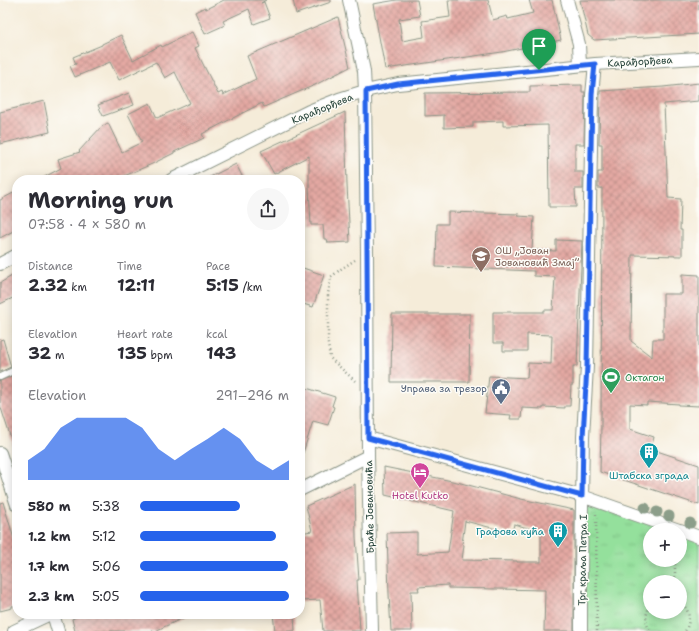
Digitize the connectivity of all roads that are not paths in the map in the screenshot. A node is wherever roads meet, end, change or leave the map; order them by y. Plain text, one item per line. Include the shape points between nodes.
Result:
1 (349, 0) edge
2 (567, 0) edge
3 (699, 58) edge
4 (595, 64) junction
5 (580, 65) junction
6 (366, 91) junction
7 (181, 175) edge
8 (12, 258) edge
9 (0, 264) edge
10 (12, 371) edge
11 (0, 377) edge
12 (368, 438) junction
13 (0, 453) edge
14 (368, 456) junction
15 (305, 488) edge
16 (12, 490) edge
17 (582, 496) junction
18 (660, 523) edge
19 (687, 533) edge
20 (699, 537) edge
21 (40, 619) edge
22 (53, 619) edge
23 (14, 631) edge
24 (58, 631) edge
25 (372, 631) edge
26 (581, 631) edge

1 - 6 street, Браће Јовановића
2 - 5 street via 579,44
3 - 4 street, Карађорђева
4 - 5 street, Карађорђева
4 - 17 street, Трг краља Петра I via 592,94
5 - 6 street, Карађорђева via 398,84
6 - 7 street, Карађорђева via 309,111
6 - 12 street, Браће Јовановића
8 - 9 street
10 - 11 lane
12 - 14 street, Браће Јовановића
12 - 17 street
13 - 16 street
14 - 15 street
14 - 25 street, Браће Јовановића
17 - 18 street
17 - 26 street, Трг краља Петра I
19 - 20 street
21 - 23 street
22 - 24 street

